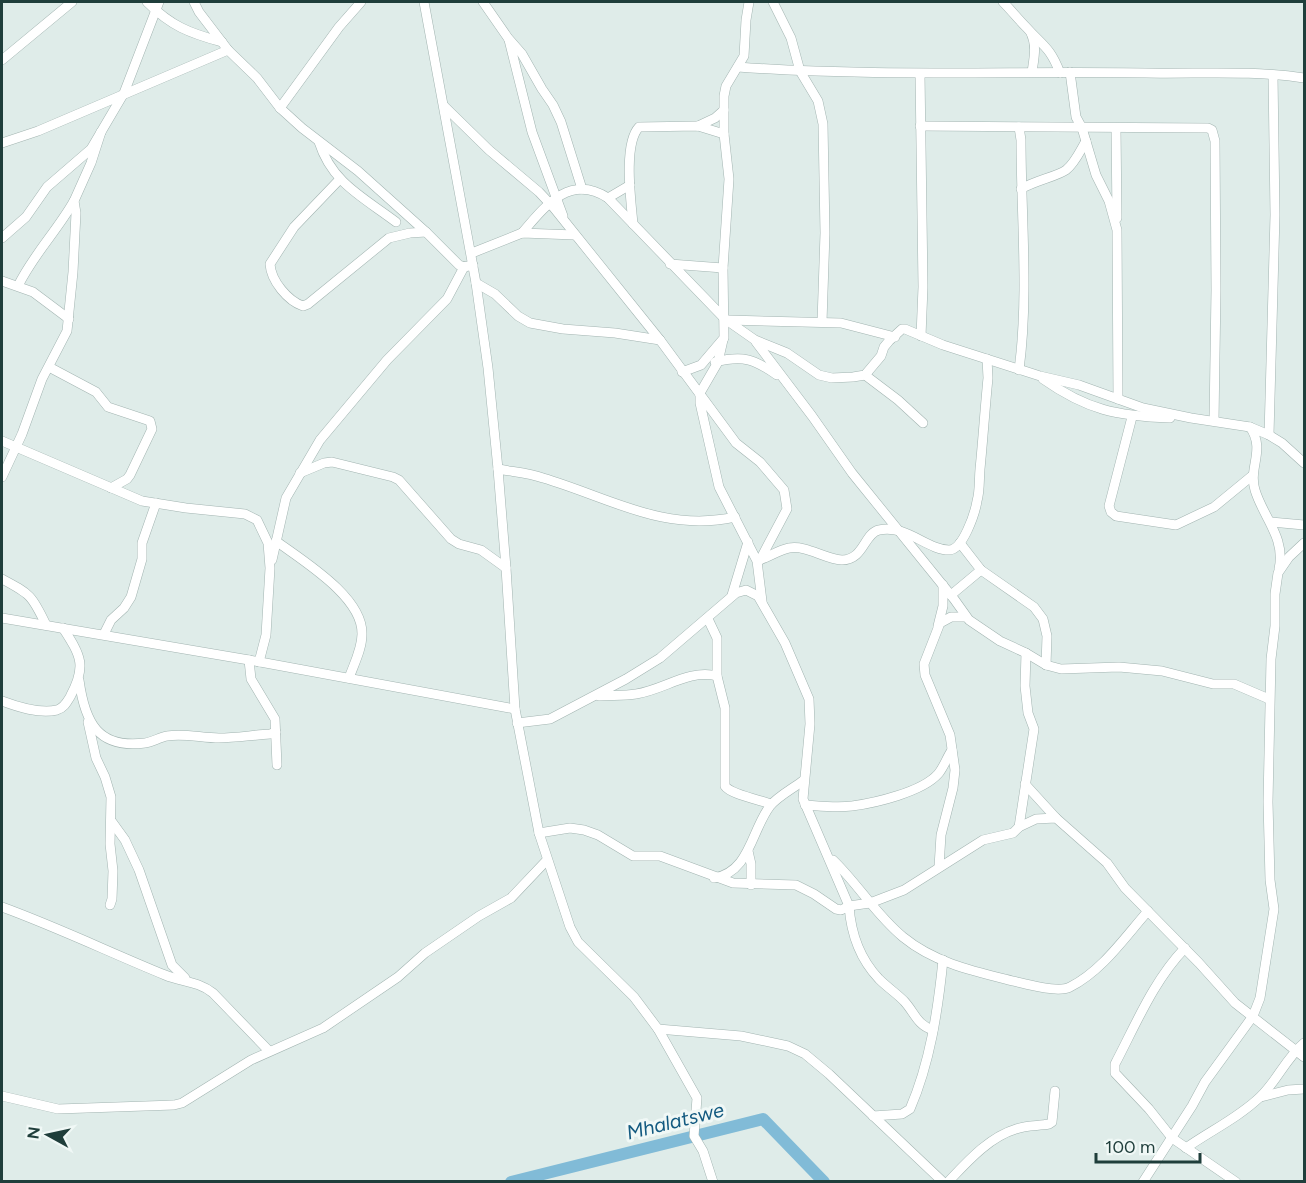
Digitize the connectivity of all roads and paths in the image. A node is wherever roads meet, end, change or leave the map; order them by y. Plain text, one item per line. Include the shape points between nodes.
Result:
1 (72, 2) edge
2 (147, 2) edge
3 (194, 2) edge
4 (361, 2) edge
5 (424, 2) edge
6 (483, 2) edge
7 (749, 2) edge
8 (773, 2) edge
9 (1003, 2) edge
10 (157, 5) edge
11 (1031, 33) junction
12 (508, 38) junction
13 (225, 46) junction
14 (2, 60) edge
15 (738, 67) junction
16 (800, 71) junction
17 (1032, 72) junction
18 (1065, 72) junction
19 (920, 74) junction
20 (1273, 75) junction
21 (1305, 78) edge
22 (124, 93) junction
23 (444, 106) junction
24 (280, 108) junction
25 (723, 110) junction
26 (698, 126) junction
27 (920, 126) junction
28 (1019, 127) junction
29 (1082, 128) junction
30 (1116, 128) junction
31 (101, 132) junction
32 (724, 134) junction
33 (1086, 141) junction
34 (319, 142) junction
35 (2, 143) edge
36 (339, 180) junction
37 (630, 185) junction
38 (582, 189) junction
39 (1021, 189) junction
40 (558, 197) junction
41 (608, 198) junction
42 (74, 201) junction
43 (548, 202) junction
44 (398, 207) junction
45 (396, 222) junction
46 (566, 222) junction
47 (633, 224) junction
48 (1117, 230) junction
49 (426, 232) junction
50 (522, 232) junction
51 (575, 235) junction
52 (2, 238) edge
53 (389, 238) junction
54 (472, 253) junction
55 (670, 264) junction
56 (469, 266) junction
57 (723, 268) junction
58 (2, 281) edge
59 (476, 283) junction
60 (18, 286) junction
61 (69, 319) junction
62 (725, 319) junction
63 (822, 322) junction
64 (921, 336) junction
65 (895, 337) junction
66 (724, 338) junction
67 (660, 340) junction
68 (754, 340) junction
69 (987, 359) junction
70 (718, 362) junction
71 (701, 365) junction
72 (48, 367) junction
73 (1019, 370) junction
74 (682, 372) junction
75 (865, 375) junction
76 (1040, 376) junction
77 (784, 379) junction
78 (700, 393) junction
79 (1118, 399) junction
80 (1132, 417) junction
81 (1191, 418) junction
82 (1214, 421) junction
83 (923, 423) dead end
84 (1250, 427) junction
85 (1269, 435) junction
86 (2, 441) edge
87 (16, 448) junction
88 (1305, 450) edge
89 (1293, 453) junction
90 (1305, 463) edge
91 (498, 469) junction
92 (300, 473) junction
93 (1253, 475) junction
94 (2, 477) edge
95 (111, 488) junction
96 (156, 503) junction
97 (735, 517) junction
98 (1270, 522) junction
99 (1305, 525) edge
100 (899, 531) junction
101 (276, 541) junction
102 (748, 542) junction
103 (960, 543) junction
104 (1305, 543) edge
105 (759, 561) junction
106 (270, 568) junction
107 (506, 568) junction
108 (981, 570) junction
109 (1278, 573) junction
110 (2, 579) edge
111 (943, 585) junction
112 (951, 595) junction
113 (732, 596) junction
114 (762, 603) junction
115 (965, 617) junction
116 (2, 618) edge
117 (708, 619) junction
118 (46, 625) junction
119 (938, 626) junction
120 (63, 628) junction
121 (104, 634) junction
122 (1026, 653) junction
123 (249, 660) junction
124 (259, 662) junction
125 (1046, 665) junction
126 (717, 676) junction
127 (349, 678) junction
128 (79, 681) junction
129 (596, 696) junction
130 (1269, 699) junction
131 (2, 701) edge
132 (515, 709) junction
133 (87, 717) junction
134 (517, 723) junction
135 (276, 732) junction
136 (952, 750) junction
137 (277, 765) dead end
138 (804, 780) junction
139 (1025, 784) junction
140 (771, 804) junction
141 (805, 804) junction
142 (1056, 818) junction
143 (112, 822) junction
144 (1019, 827) junction
145 (539, 833) junction
146 (748, 848) junction
147 (829, 856) junction
148 (547, 860) junction
149 (939, 867) junction
150 (714, 878) junction
151 (751, 885) junction
152 (870, 903) junction
153 (110, 905) dead end
154 (849, 906) junction
155 (2, 907) edge
156 (1148, 911) junction
157 (1185, 948) junction
158 (943, 960) junction
159 (187, 980) junction
160 (1253, 1016) junction
161 (658, 1029) junction
162 (933, 1030) junction
163 (1305, 1043) edge
164 (1296, 1050) junction
165 (269, 1052) junction
166 (1305, 1057) edge
167 (1305, 1089) edge
168 (1055, 1091) dead end
169 (2, 1096) edge
170 (1258, 1098) junction
171 (873, 1116) junction
172 (1172, 1138) junction
173 (1186, 1149) junction
174 (713, 1182) edge
175 (943, 1182) edge
176 (948, 1182) edge
177 (1143, 1182) edge
178 (1236, 1182) edge

1 - 14 street
2 - 10 street
3 - 13 street
4 - 24 street
5 - 23 street
6 - 12 street
7 - 15 street via 744,56
8 - 16 street via 791,38
9 - 11 street
10 - 13 street via 189,33
10 - 22 street
11 - 17 street via 1035,41
11 - 18 street via 1045,44
12 - 38 street via 553,105
12 - 40 street via 532,132
13 - 22 street
13 - 24 street
15 - 16 street
15 - 25 street via 726,86
16 - 19 street
16 - 63 street via 818,101 823,124
17 - 18 street
17 - 19 street
18 - 20 street
18 - 29 street
19 - 27 street
20 - 21 street
20 - 85 street via 1275,215
22 - 31 street
22 - 35 street
23 - 43 street
23 - 54 street
24 - 34 street
25 - 26 street
25 - 32 street
26 - 32 street
26 - 37 street via 639,127 632,143
27 - 28 street
27 - 64 street
28 - 29 street
28 - 39 street
29 - 30 street
29 - 33 street
30 - 48 street
30 - 82 street via 1209,128 1213,132
31 - 42 street
31 - 52 street via 91,149 47,187 26,217
32 - 57 street via 729,179
33 - 39 street via 1065,171
33 - 48 street
34 - 36 street
34 - 44 street
36 - 45 street
36 - 53 street via 294,227 270,264 279,285 303,306
37 - 41 street
37 - 47 street
38 - 40 street
38 - 41 street
39 - 73 street via 1023,286
40 - 43 street
40 - 46 street
41 - 47 street
42 - 60 street
42 - 61 street
43 - 46 street
43 - 50 street
44 - 45 street
44 - 49 street
45 - 53 street
46 - 51 street
47 - 55 street
48 - 79 street
49 - 53 street
49 - 56 street via 454,261
50 - 51 street
50 - 54 street
51 - 67 street
54 - 56 street
55 - 57 street
55 - 62 street
56 - 59 street
56 - 92 street via 447,299 387,360 320,440
57 - 62 street
58 - 60 street
59 - 67 street via 530,323
59 - 91 street
60 - 61 street via 33,292
61 - 72 street
62 - 63 street
62 - 66 street
62 - 68 street
63 - 65 street via 862,327
64 - 65 street via 902,329
64 - 69 street
65 - 75 street
66 - 70 street
66 - 71 street
67 - 74 street
68 - 75 street via 787,353 819,375
68 - 77 street
69 - 73 street
69 - 103 street via 978,499
70 - 71 street
70 - 77 street via 752,360
70 - 78 street
71 - 74 street
72 - 87 street
72 - 95 street via 96,392 108,407 150,421 152,429 130,475
73 - 76 street
74 - 78 street
75 - 83 street
76 - 79 street
76 - 80 street via 1089,406
77 - 100 street
78 - 97 street via 719,487
78 - 105 street via 736,443 760,462 784,490 787,509
79 - 81 street
80 - 81 street
80 - 93 street via 1109,506 1116,516 1176,525 1214,507
81 - 82 street
82 - 84 street
84 - 85 street
84 - 93 street via 1258,447
85 - 89 street
86 - 87 street
87 - 94 street
87 - 95 street
88 - 89 street
89 - 90 street
91 - 97 street via 541,477 636,511 676,520 713,522
91 - 107 street
92 - 101 street via 286,498
92 - 107 street via 332,462 393,477 451,539 482,550
93 - 98 street via 1254,488
95 - 96 street
96 - 106 street via 251,516 268,543
96 - 121 street via 142,543 142,560 131,597
97 - 102 street
98 - 99 street
98 - 109 street via 1281,553
100 - 103 street via 938,548 955,549
100 - 105 street via 874,532 850,559 788,548
100 - 111 street
101 - 106 street
101 - 127 street via 337,588 357,612 362,636
102 - 105 street
102 - 113 street
103 - 108 street
104 - 109 street via 1288,557
105 - 114 street
106 - 124 street via 266,635
107 - 132 street
108 - 112 street
108 - 125 street via 1043,619
109 - 130 street
110 - 118 street via 33,599
111 - 112 street
111 - 119 street
112 - 115 street
113 - 114 street via 746,590
113 - 117 street
114 - 138 street via 785,643 809,699
115 - 119 street via 947,618
115 - 122 street
116 - 118 street
117 - 126 street via 717,638
117 - 129 street via 660,658
118 - 120 street
119 - 136 street via 924,670 950,735
120 - 121 street
120 - 128 street via 78,652
121 - 123 street
122 - 125 street
122 - 139 street via 1025,686 1034,729
123 - 124 street
123 - 135 street via 252,679 275,719
124 - 127 street
125 - 130 street via 1061,669 1119,667 1162,671 1213,684 1234,684
126 - 129 street via 706,673 637,694
126 - 140 street via 725,708 726,788
127 - 132 street
128 - 131 street via 67,703 56,710 39,711
128 - 133 street
129 - 134 street via 550,719
130 - 160 street via 1270,880 1274,909 1260,998
132 - 134 street
133 - 135 street via 97,732 124,745 167,736 220,738
133 - 143 street via 96,758 111,797
134 - 145 street
135 - 137 street
136 - 141 street via 940,772 912,790 850,806
136 - 149 street via 953,788 941,835
138 - 140 street
138 - 141 street
139 - 142 street
139 - 144 street
140 - 146 street
141 - 147 street
142 - 144 street via 1036,819
142 - 156 street via 1107,863
143 - 153 street
143 - 159 street via 140,870 172,965
144 - 149 street via 1013,833 984,840
145 - 148 street
145 - 150 street via 584,830 633,856 660,856
146 - 150 street via 740,865
146 - 151 street
147 - 152 street
147 - 154 street
148 - 161 street via 578,942 634,997
148 - 165 street via 511,898 425,953 398,977 323,1028
149 - 152 street via 904,890
150 - 151 street
151 - 154 street via 796,885 836,909
152 - 154 street
152 - 158 street via 902,936
154 - 162 street via 855,942 865,961 919,1023
155 - 159 street via 166,975
156 - 157 street
156 - 158 street via 1101,964 1069,988 1024,984
157 - 160 street via 1235,1003
157 - 172 street via 1159,981 1115,1064 1118,1078
158 - 162 street
159 - 165 street via 213,993
160 - 164 street
160 - 172 street via 1205,1082
161 - 171 street via 741,1036 788,1046 817,1063
161 - 174 street via 697,1098 694,1136
162 - 171 street via 910,1109 902,1114
163 - 164 street
164 - 166 street
164 - 170 street
165 - 169 street via 174,1105 58,1109
167 - 170 street
168 - 176 street via 1052,1122 1000,1136
170 - 173 street
171 - 175 street
172 - 173 street
172 - 177 street
173 - 178 street

